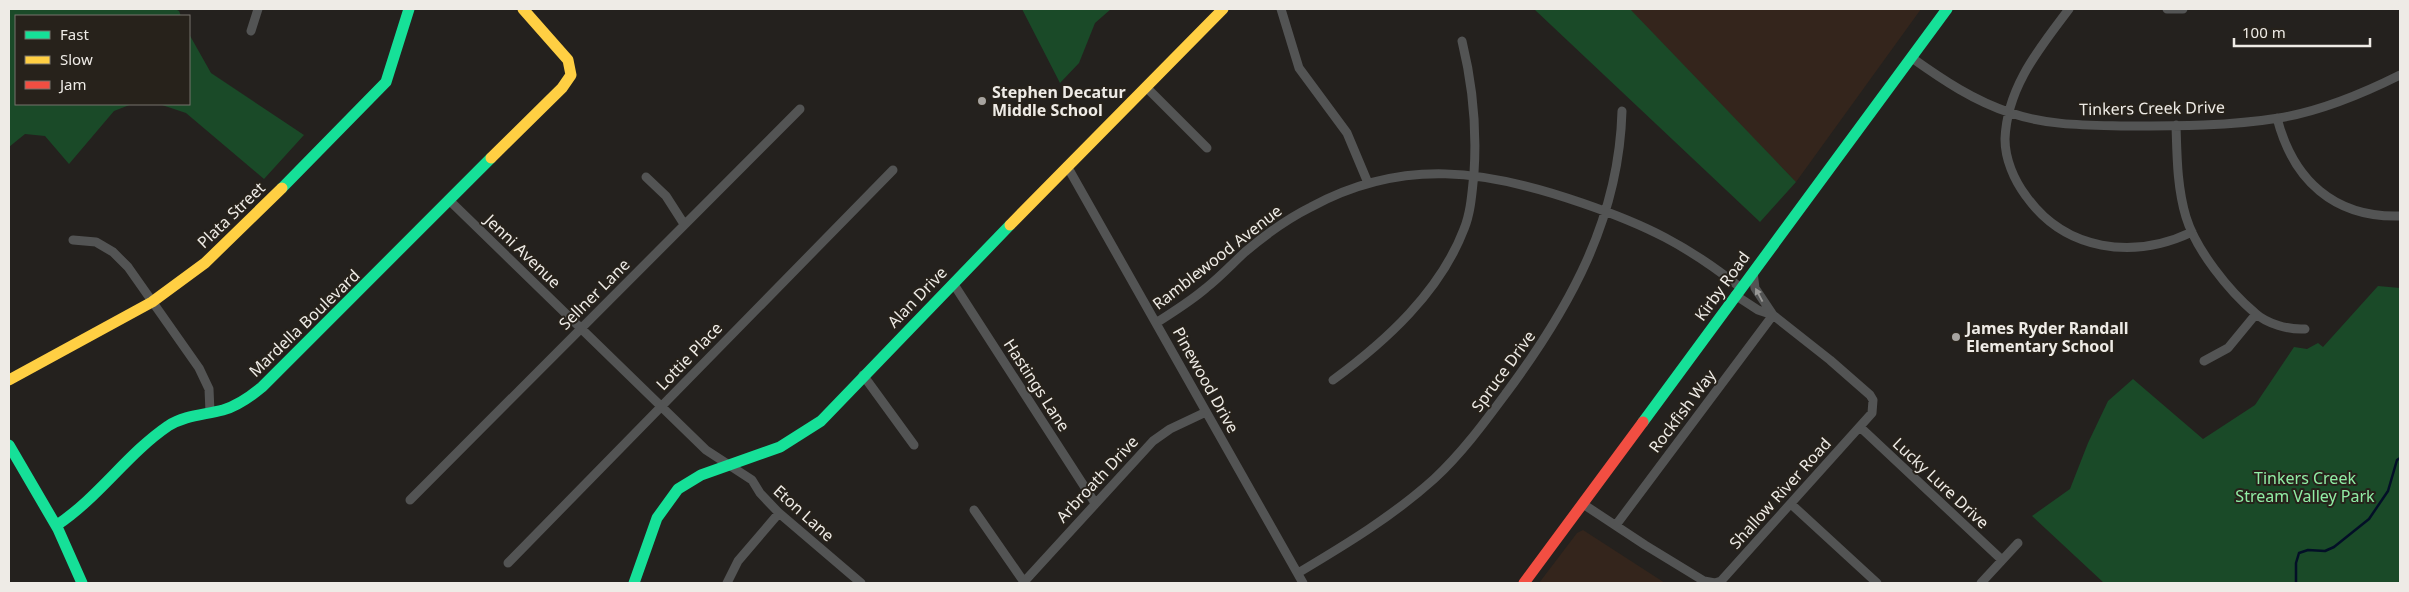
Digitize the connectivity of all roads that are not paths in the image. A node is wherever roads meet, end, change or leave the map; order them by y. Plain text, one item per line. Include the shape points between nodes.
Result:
1 (258, 9) edge
2 (409, 9) edge
3 (523, 9) edge
4 (1223, 9) edge
5 (1281, 9) edge
6 (1947, 9) edge
7 (2069, 9) edge
8 (2166, 9) edge
9 (2183, 9) edge
10 (251, 31) dead end
11 (1462, 41) dead end
12 (1912, 58) junction
13 (2400, 75) edge
14 (1146, 87) junction
15 (800, 109) dead end
16 (1622, 111) dead end
17 (2010, 113) junction
18 (2277, 118) junction
19 (2176, 126) junction
20 (1207, 148) dead end
21 (1067, 166) junction
22 (893, 170) dead end
23 (1473, 174) junction
24 (646, 178) dead end
25 (1368, 182) junction
26 (450, 202) junction
27 (1606, 211) junction
28 (2400, 216) edge
29 (684, 224) junction
30 (2192, 232) junction
31 (73, 240) dead end
32 (1753, 272) junction
33 (953, 282) junction
34 (1738, 292) junction
35 (152, 302) junction
36 (2256, 314) junction
37 (1773, 315) junction
38 (1156, 322) junction
39 (582, 328) junction
40 (2305, 329) dead end
41 (2204, 361) dead end
42 (863, 375) junction
43 (9, 380) edge
44 (1333, 380) dead end
45 (661, 406) junction
46 (210, 412) junction
47 (1206, 412) junction
48 (1860, 427) junction
49 (9, 445) edge
50 (914, 445) dead end
51 (728, 466) junction
52 (410, 500) dead end
53 (1095, 503) junction
54 (1583, 504) junction
55 (1791, 504) junction
56 (974, 510) dead end
57 (779, 513) junction
58 (57, 525) junction
59 (1616, 525) junction
60 (2018, 543) dead end
61 (2002, 560) junction
62 (508, 563) dead end
63 (1298, 573) junction
64 (82, 583) edge
65 (634, 583) edge
66 (727, 583) edge
67 (861, 583) edge
68 (1024, 583) edge
69 (1303, 583) edge
70 (1524, 583) edge
71 (1877, 583) edge
72 (1981, 583) edge

1 - 10 street
2 - 35 street, Plata Street via 386,82 242,230 205,263
3 - 26 street, Mardella Boulevard via 559,48 571,68 570,80
4 - 14 street, Alan Drive
5 - 25 street via 1299,68 1347,133
6 - 12 street, Kirby Road
7 - 17 street via 2028,66 2015,89
8 - 9 street
11 - 23 street via 1475,106
12 - 17 street, Tinkers Creek Drive via 1964,93
12 - 32 street, Kirby Road
13 - 18 street, Tinkers Creek Drive via 2344,100
14 - 20 street
14 - 21 street, Alan Drive
15 - 29 street, Sellner Lane
16 - 27 street, Spruce Drive via 1618,168
17 - 19 street, Tinkers Creek Drive via 2044,122 2068,124
17 - 30 street via 2005,140 2012,170 2027,198 2055,227 2086,241 2124,248 2169,241
18 - 19 street, Tinkers Creek Drive
18 - 28 street via 2291,158 2318,191 2360,212
19 - 30 street via 2180,190
21 - 33 street, Alan Drive
21 - 38 street, Pinewood Drive
22 - 45 street, Lottie Place
23 - 25 street, Ramblewood Avenue
23 - 27 street, Ramblewood Avenue via 1526,185
23 - 44 street via 1464,228 1442,272 1402,321
24 - 29 street via 666,196
25 - 38 street, Ramblewood Avenue via 1321,202 1279,226 1246,251 1206,289
26 - 39 street, Jenni Avenue
26 - 46 street, Mardella Boulevard via 262,388 232,407
27 - 34 street, Ramblewood Avenue via 1675,241 1715,267
27 - 63 street, Spruce Drive via 1587,260 1558,319 1469,442 1434,479 1403,505
29 - 39 street, Sellner Lane
30 - 36 street via 2225,281
31 - 35 street via 90,240 113,252 128,267
32 - 34 street, Kirby Road
37 -> 32 street, Shallow River Road via 1755,288
33 - 42 street, Alan Drive
33 - 53 street, Hastings Lane
34 - 37 street, Shallow River Road via 1758,310
34 - 54 street, Kirby Road
35 - 43 street, Plata Street
35 - 46 street via 205,379
36 - 40 street via 2287,328
36 - 41 street via 2228,348
37 - 48 street, Shallow River Road via 1870,395 1872,413
37 - 59 street, Rockfish Way
38 - 47 street, Pinewood Drive
39 - 45 street, Jenni Avenue
39 - 52 street, Sellner Lane
42 - 50 street
42 - 51 street, Alan Drive via 808,431 772,451
45 - 51 street, Jenni Avenue via 706,450
45 - 62 street, Lottie Place
46 - 58 street, Mardella Boulevard via 185,416 166,426 84,508
47 - 53 street, Arbroath Drive via 1153,441
47 - 63 street, Pinewood Drive
48 - 55 street, Shallow River Road
48 - 61 street, Lucky Lure Drive
49 - 58 street
51 - 57 street, Eton Lane via 752,480
51 - 65 street, Alan Drive via 701,474 670,497 648,540
53 - 68 street, Arbroath Drive
54 - 59 street, Shallow River Road
54 - 70 street, Kirby Road
55 - 59 street, Shallow River Road via 1721,581 1715,583 1704,581
55 - 71 street
56 - 68 street
57 - 66 street via 738,561
57 - 67 street, Eton Lane
58 - 64 street
60 - 61 street
61 - 72 street
63 - 69 street, Pinewood Drive

